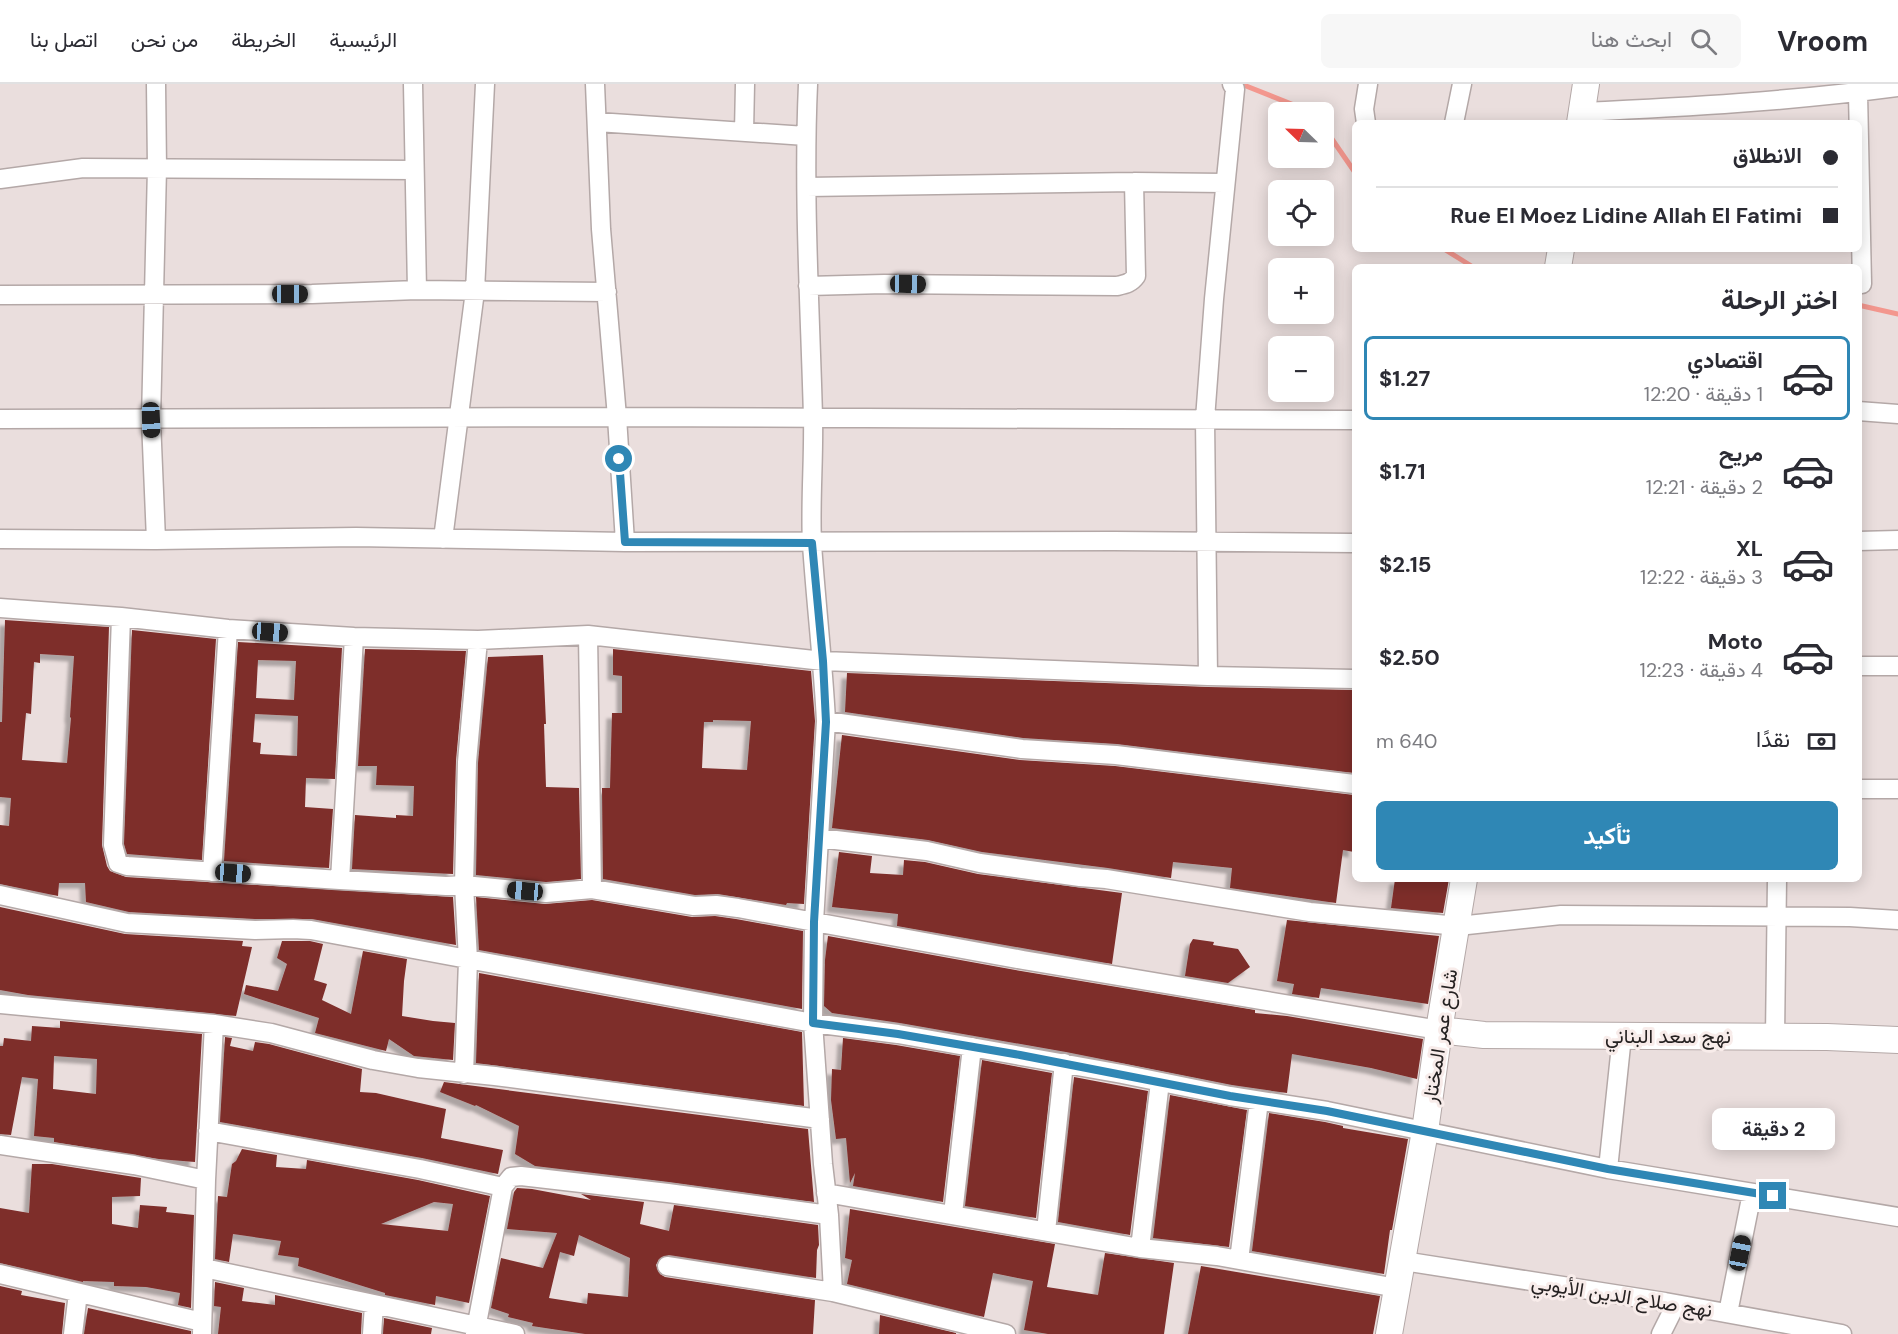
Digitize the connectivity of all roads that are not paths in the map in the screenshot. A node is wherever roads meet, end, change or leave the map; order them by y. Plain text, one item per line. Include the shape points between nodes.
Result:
1 (156, 84) edge
2 (413, 84) edge
3 (485, 84) edge
4 (595, 84) edge
5 (745, 84) edge
6 (808, 84) edge
7 (1232, 84) edge
8 (1368, 84) edge
9 (1462, 84) edge
10 (1586, 84) edge
11 (1898, 87) edge
12 (1858, 93) junction
13 (1665, 115) edge
14 (1581, 118) edge
15 (1366, 120) edge
16 (1455, 120) edge
17 (1859, 120) edge
18 (597, 122) junction
19 (744, 132) junction
20 (806, 135) junction
21 (157, 168) junction
22 (414, 170) junction
23 (0, 179) edge
24 (1134, 182) junction
25 (1224, 183) junction
26 (807, 187) junction
27 (808, 286) junction
28 (417, 291) junction
29 (475, 291) junction
30 (607, 292) junction
31 (155, 294) junction
32 (0, 295) edge
33 (1862, 411) edge
34 (1898, 414) edge
35 (459, 417) junction
36 (616, 417) junction
37 (0, 419) edge
38 (813, 419) junction
39 (1205, 419) junction
40 (151, 420) junction
41 (1352, 420) edge
42 (0, 539) edge
43 (156, 540) junction
44 (443, 540) junction
45 (1898, 540) edge
46 (1862, 541) edge
47 (625, 542) junction
48 (1206, 542) junction
49 (812, 543) junction
50 (1352, 543) edge
51 (0, 608) edge
52 (121, 617) junction
53 (228, 629) junction
54 (588, 635) junction
55 (354, 637) junction
56 (478, 639) junction
57 (823, 661) junction
58 (1862, 666) edge
59 (1898, 666) edge
60 (1208, 676) junction
61 (1352, 679) edge
62 (826, 722) junction
63 (1352, 784) edge
64 (1862, 789) edge
65 (1898, 789) edge
66 (819, 838) junction
67 (212, 872) junction
68 (340, 880) junction
69 (1464, 882) edge
70 (1777, 882) edge
71 (464, 885) junction
72 (592, 889) junction
73 (0, 895) edge
74 (1775, 916) junction
75 (1898, 920) edge
76 (814, 922) junction
77 (1458, 926) junction
78 (468, 960) junction
79 (0, 1004) edge
80 (813, 1023) junction
81 (214, 1024) junction
82 (1439, 1030) junction
83 (1622, 1036) junction
84 (1775, 1037) junction
85 (1898, 1040) edge
86 (972, 1047) junction
87 (1064, 1063) junction
88 (464, 1074) junction
89 (1160, 1082) junction
90 (1259, 1101) junction
91 (820, 1119) junction
92 (208, 1131) junction
93 (1425, 1131) junction
94 (0, 1145) edge
95 (1608, 1169) junction
96 (206, 1180) junction
97 (503, 1187) junction
98 (826, 1192) junction
99 (1752, 1193) junction
100 (953, 1214) junction
101 (829, 1215) junction
102 (1898, 1217) edge
103 (1046, 1231) junction
104 (1140, 1248) junction
105 (1239, 1260) junction
106 (1403, 1261) junction
107 (666, 1266) dead end
108 (204, 1268) junction
109 (0, 1274) edge
110 (1397, 1288) junction
111 (833, 1292) junction
112 (78, 1293) junction
113 (1676, 1304) junction
114 (374, 1305) junction
115 (1728, 1313) junction
116 (202, 1328) edge
117 (476, 1330) edge
118 (970, 1330) edge
119 (72, 1334) edge
120 (372, 1334) edge
121 (514, 1334) edge
122 (1006, 1334) edge
123 (1389, 1334) edge
124 (1661, 1334) edge
125 (1842, 1334) edge

1 - 21 street
2 - 22 street
3 - 29 street
4 - 18 street
5 - 19 street
6 - 20 street
7 - 25 street via 1235,89
8 - 15 street
9 - 16 street
10 - 14 street
11 - 12 street
12 - 13 street
12 - 17 street
13 - 14 street
18 - 19 street
18 - 30 street
19 - 20 street
20 - 26 street
21 - 22 street
21 - 23 street via 83,168
21 - 31 street
22 - 28 street
24 - 25 street
24 - 26 street
24 - 27 street via 1136,276 1127,284
25 - 39 street
26 - 27 street
27 - 38 street
28 - 29 street
28 - 31 street
29 - 30 street
29 - 35 street
30 - 36 street
31 - 32 street
31 - 40 street
33 - 34 street
35 - 36 street
35 - 40 street
35 - 44 street
36 - 38 street
36 - 47 street
37 - 40 street
38 - 39 street
38 - 49 street
39 - 41 street
39 - 48 street
40 - 43 street
42 - 43 street
43 - 44 street via 356,537
44 - 47 street
45 - 46 street
47 - 49 street
48 - 49 street
48 - 50 street
48 - 60 street
49 - 57 street
51 - 52 street
52 - 53 street
52 - 67 street via 113,845 118,863
53 - 55 street
53 - 67 street
54 - 56 street
54 - 57 street
54 - 72 street
55 - 56 street
55 - 68 street
56 - 71 street
57 - 60 street
57 - 62 street
58 - 59 street
60 - 61 street
62 - 63 street via 1022,749 1116,755
62 - 66 street
64 - 65 street
66 - 76 street
66 - 77 street via 927,851 980,863 1310,912
67 - 68 street
68 - 71 street
69 - 77 street, شارع عمر المختار
70 - 74 street
71 - 72 street via 546,892
71 - 78 street
72 - 76 street
73 - 78 street via 127,923 255,930 293,928
74 - 75 street
74 - 77 street via 1562,915
74 - 84 street
76 - 80 street
76 - 82 street
77 - 82 street, شارع عمر المختار
78 - 80 street
78 - 88 street
79 - 81 street
80 - 86 street
80 - 91 street
81 - 88 street via 271,1033 373,1060
81 - 92 street
82 - 83 street, نهج سعد البناني via 1484,1035
82 - 93 street, شارع عمر المختار
83 - 84 street, نهج سعد البناني
83 - 95 street
84 - 85 street, نهج سعد البناني
86 - 87 street
86 - 100 street
87 - 89 street
87 - 103 street
88 - 91 street
89 - 90 street
89 - 104 street
90 - 93 street
90 - 105 street
91 - 98 street
92 - 96 street
92 - 97 street via 420,1168
93 - 95 street
93 - 106 street, شارع عمر المختار
94 - 96 street
95 - 99 street
96 - 108 street
97 - 101 street via 511,1177 521,1176
97 - 117 street
98 - 100 street
98 - 101 street
99 - 102 street
99 - 115 street
100 - 103 street
101 - 111 street
103 - 104 street
104 - 105 street
105 - 110 street
106 - 110 street, شارع عمر المختار
106 - 113 street, نهج صلاح الدين الأيوبي
107 - 111 street
108 - 114 street
108 - 116 street
109 - 112 street
110 - 123 street, شارع عمر المختار
111 - 118 street
112 - 116 street
112 - 119 street
113 - 115 street, نهج صلاح الدين الأيوبي
113 - 124 street
114 - 117 street
114 - 120 street
115 - 125 street, نهج صلاح الدين الأيوبي
117 - 121 street
118 - 122 street

